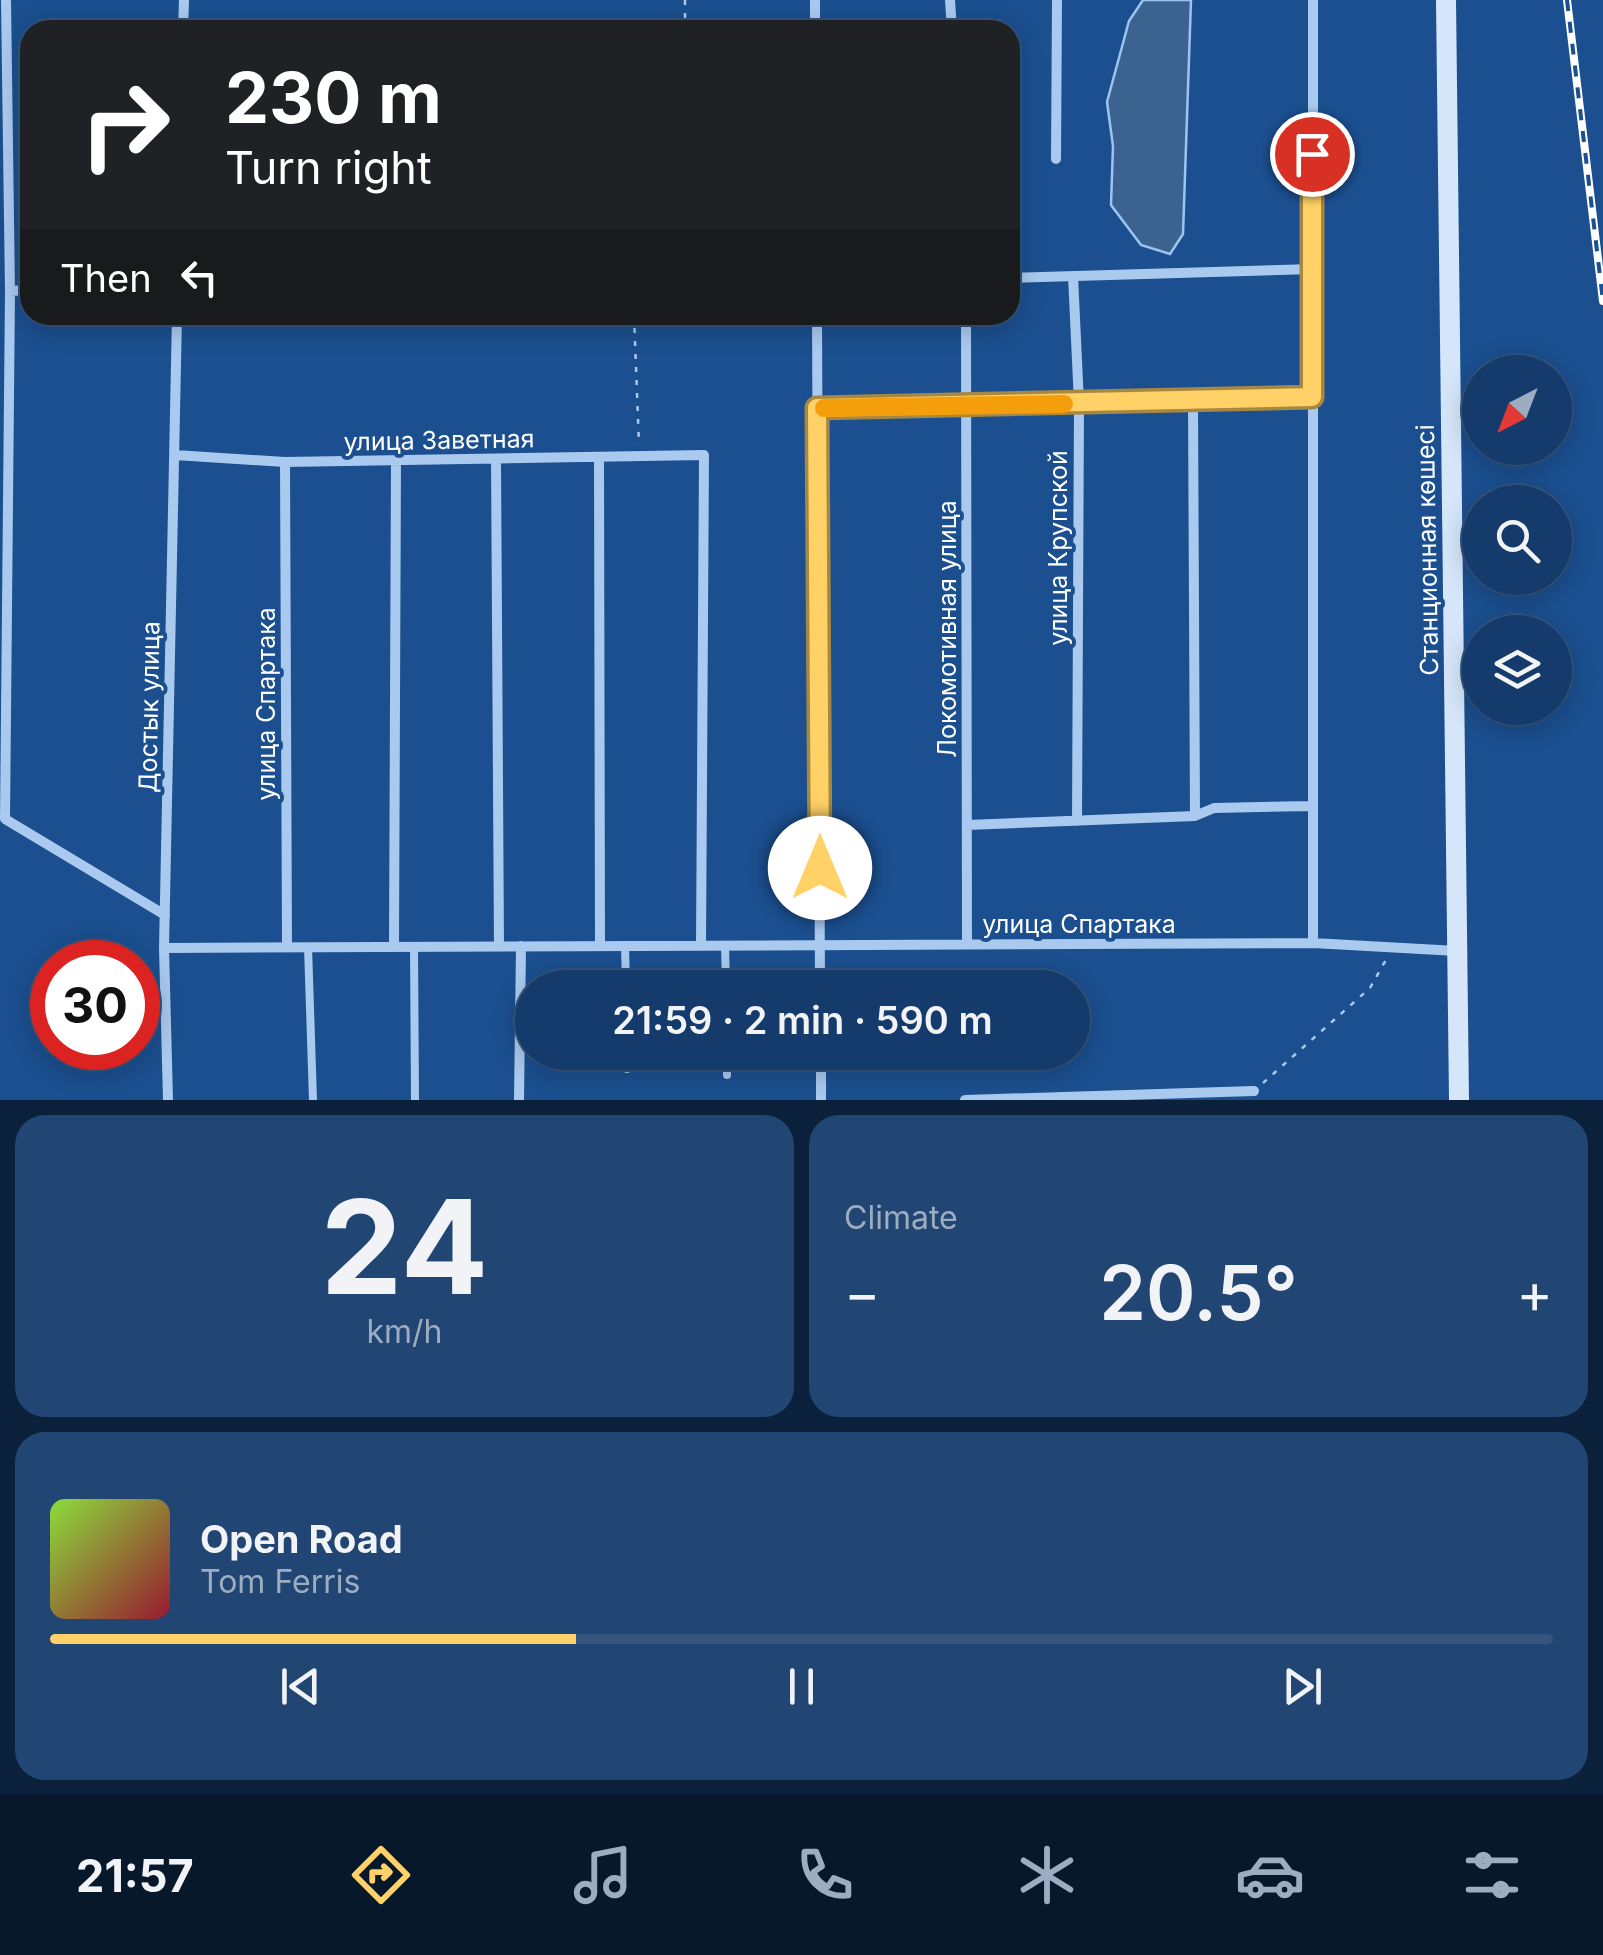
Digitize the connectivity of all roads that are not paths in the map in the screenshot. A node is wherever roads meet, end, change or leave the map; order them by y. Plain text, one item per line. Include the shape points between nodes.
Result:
1 (6, 0) edge
2 (1056, 0) edge
3 (1312, 0) edge
4 (1446, 0) edge
5 (1056, 159) dead end
6 (1312, 269) junction
7 (1073, 276) junction
8 (1020, 278) edge
9 (20, 290) edge
10 (10, 291) junction
11 (178, 325) edge
12 (816, 325) edge
13 (966, 325) edge
14 (1312, 397) junction
15 (1193, 400) junction
16 (1079, 403) junction
17 (966, 406) junction
18 (817, 408) junction
19 (175, 455) junction
20 (599, 458) junction
21 (496, 459) junction
22 (396, 460) junction
23 (286, 462) junction
24 (1312, 806) junction
25 (1195, 816) junction
26 (1077, 821) junction
27 (967, 825) junction
28 (165, 916) junction
29 (1313, 943) junction
30 (820, 944) junction
31 (967, 944) junction
32 (701, 945) junction
33 (725, 945) junction
34 (394, 946) junction
35 (414, 946) junction
36 (500, 946) junction
37 (521, 946) junction
38 (600, 946) junction
39 (625, 946) junction
40 (286, 947) junction
41 (308, 947) junction
42 (164, 948) junction
43 (1457, 951) junction
44 (626, 970) edge
45 (726, 970) edge
46 (820, 970) edge
47 (727, 1070) edge
48 (821, 1070) edge
49 (727, 1075) dead end
50 (1254, 1091) road end
51 (168, 1100) edge
52 (313, 1100) edge
53 (415, 1100) edge
54 (518, 1100) edge
55 (821, 1100) edge
56 (966, 1100) edge
57 (1459, 1100) edge

1 - 10 street
2 - 5 street
3 - 6 street
4 - 43 street, Станционная көшесі
6 - 7 street
6 - 14 street
7 - 8 street
7 - 16 street, улица Крупской
9 - 10 street
10 - 28 street via 5,819
11 - 19 street, Достык улица
12 - 18 street
13 - 17 street, Локомотивная улица
14 - 15 street
14 - 24 street
15 - 16 street
15 - 25 street
16 - 17 street
16 - 26 street, улица Крупской
17 - 18 street
17 - 27 street, Локомотивная улица
18 - 30 street
19 - 23 street, улица Заветная
19 - 28 street, Достык улица
20 - 21 street, улица Заветная
20 - 32 street, улица Заветная via 704,455
20 - 38 street
21 - 22 street, улица Заветная
21 - 36 street
22 - 23 street, улица Заветная
22 - 34 street
23 - 40 street, улица Спартака
24 - 25 street via 1214,808
24 - 29 street
25 - 26 street
26 - 27 street
27 - 31 street, Локомотивная улица
28 - 42 street, Достык улица
29 - 31 street, улица Спартака
29 - 43 street, улица Спартака
30 - 31 street, улица Спартака
30 - 33 street, улица Спартака
30 - 46 street
32 - 33 street, улица Спартака
32 - 39 street, улица Спартака
33 - 45 lane
34 - 35 street, улица Спартака
34 - 41 street, улица Спартака
35 - 36 street, улица Спартака
35 - 53 lane
36 - 37 street, улица Спартака
37 - 38 street, улица Спартака
37 - 54 street
38 - 39 street, улица Спартака
39 - 44 lane
40 - 41 street, улица Спартака
40 - 42 street, улица Спартака
41 - 52 lane
42 - 51 street, Достык улица
43 - 57 street, Станционная көшесі
47 - 49 lane
48 - 55 street
50 - 56 street

